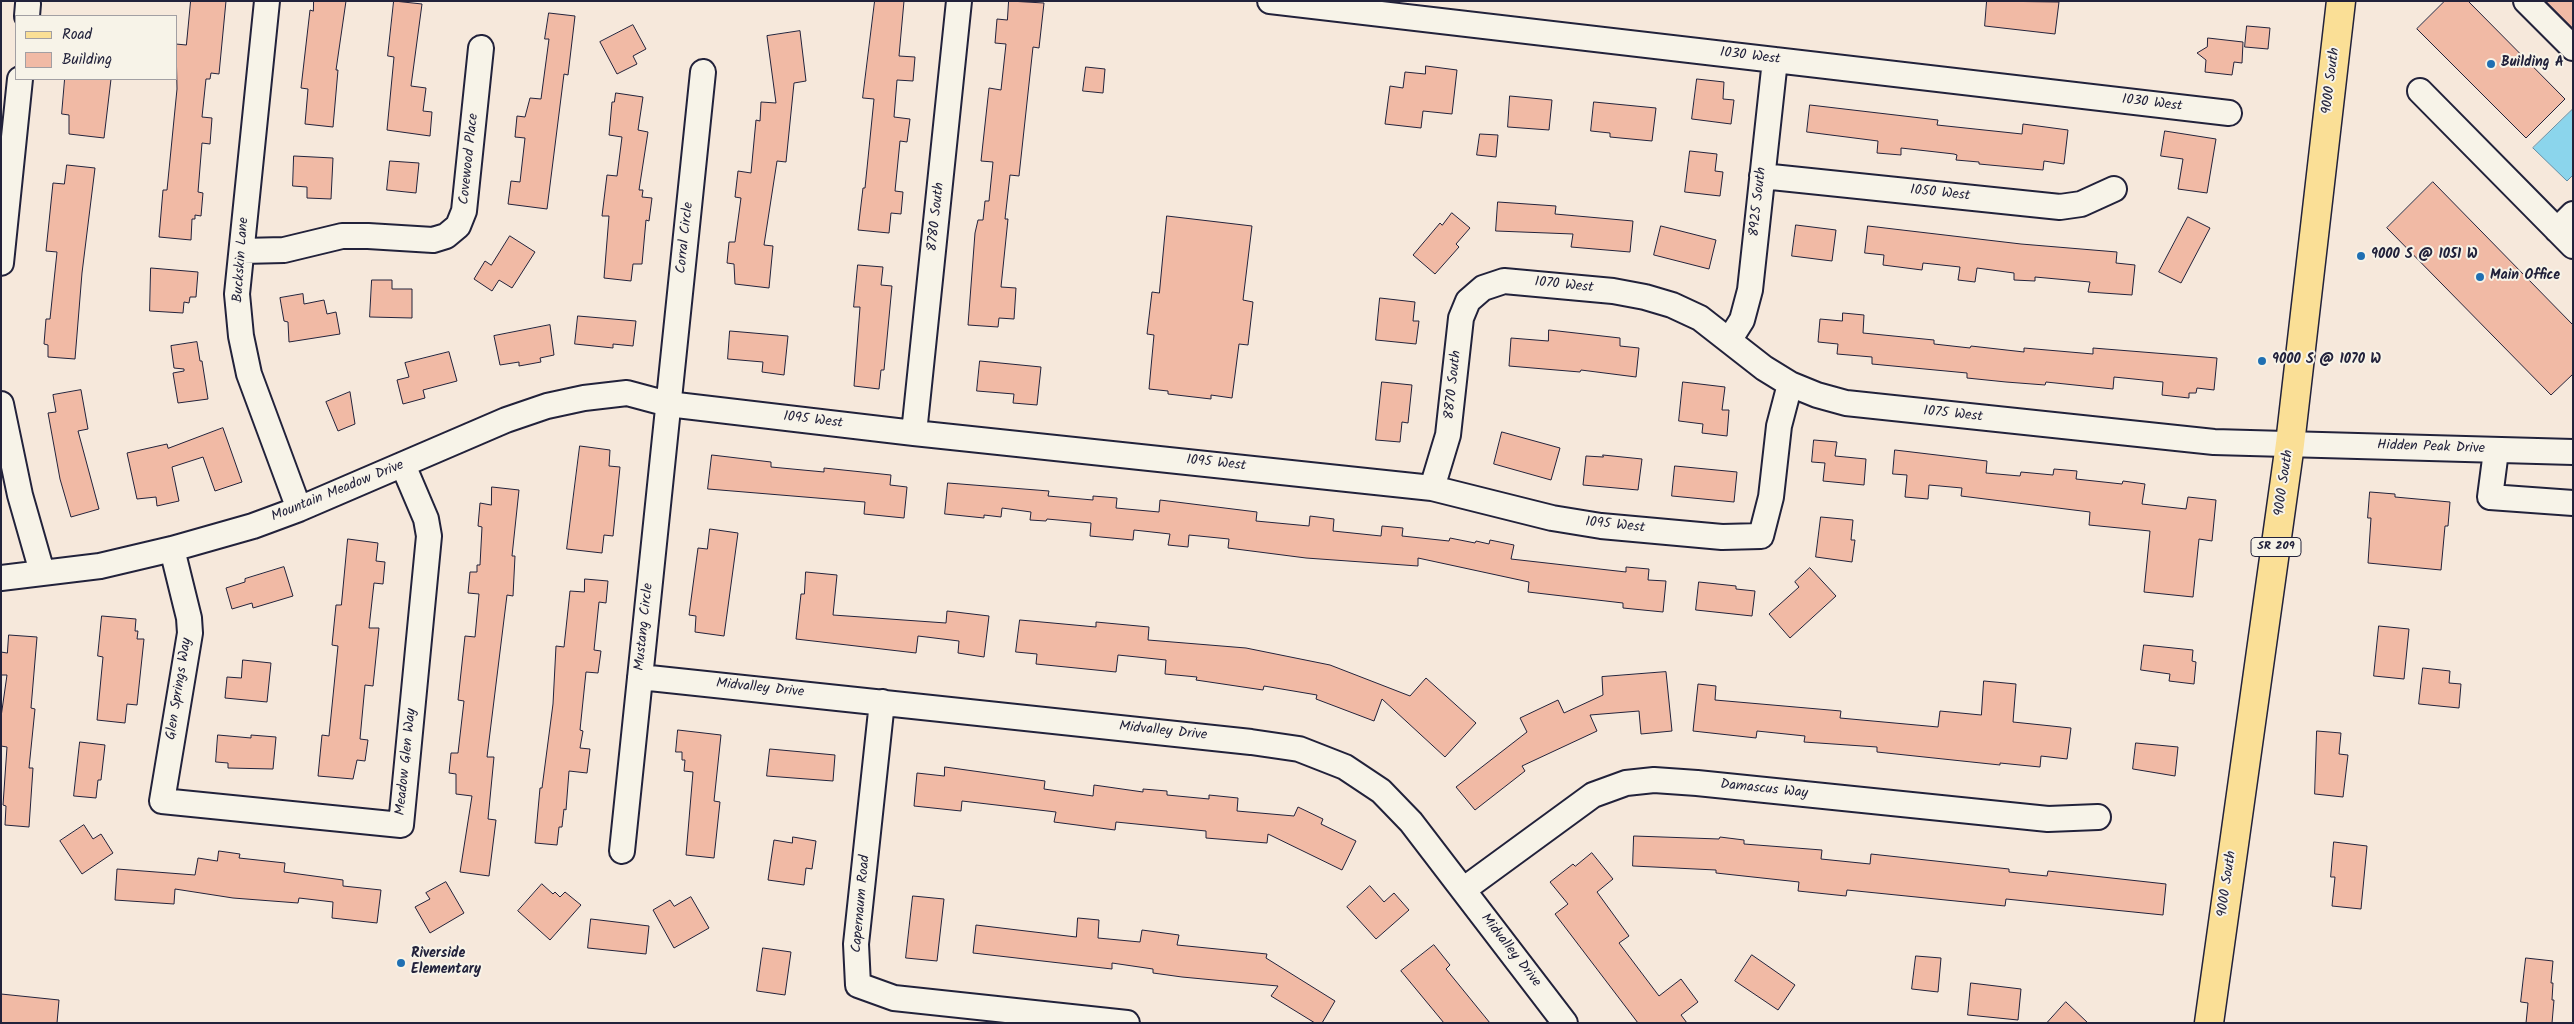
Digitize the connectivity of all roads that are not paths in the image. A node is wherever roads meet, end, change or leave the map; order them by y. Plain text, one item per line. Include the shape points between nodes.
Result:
1 (267, 1) edge
2 (960, 1) edge
3 (1270, 1) edge
4 (2341, 1) edge
5 (2526, 1) edge
6 (481, 48) dead end
7 (2573, 48) edge
8 (1775, 60) junction
9 (703, 72) dead end
10 (20, 80) edge
11 (2420, 91) dead end
12 (2229, 113) dead end
13 (1762, 176) junction
14 (2114, 189) dead end
15 (5, 191) edge
16 (2567, 230) edge
17 (242, 251) junction
18 (1, 262) edge
19 (1483, 288) joint
20 (1645, 297) joint
21 (1730, 339) junction
22 (1790, 384) junction
23 (1, 404) edge
24 (668, 404) junction
25 (914, 433) junction
26 (2290, 444) junction
27 (2496, 451) junction
28 (2573, 452) edge
29 (404, 465) junction
30 (1432, 488) junction
31 (2573, 503) edge
32 (299, 510) junction
33 (172, 549) junction
34 (42, 572) junction
35 (1, 578) edge
36 (640, 677) junction
37 (882, 702) junction
38 (162, 801) joint
39 (2098, 817) dead end
40 (622, 851) dead end
41 (1463, 890) junction
42 (1127, 1023) edge
43 (1565, 1023) edge
44 (2209, 1023) edge

1 - 17 street, Buckskin Lane
2 - 25 street, 8780 South
3 - 8 street, 1030 West
4 - 26 main road, 9000 South / SR 209
5 - 7 street
6 - 17 street, Covewood Place via 464,211 458,226 446,236 433,240 342,236 284,250
8 - 12 street, 1030 West
8 - 13 street, 8925 South
9 - 24 street, Corral Circle
10 - 15 street
11 - 16 street
13 - 14 street, 1050 West via 2060,206 2080,204
13 - 21 street, 8925 South via 1750,290 1742,320
15 - 18 street
17 - 32 street, Buckskin Lane via 238,294 241,336 249,374
19 - 20 street, 1070 West via 1504,281 1526,282
19 - 30 street, 8870 South via 1468,301 1461,318 1448,435
20 - 21 street, 1075 West via 1700,318
21 - 22 street, 1075 West via 1764,368
22 - 26 street, 1075 West via 1846,403 1874,407 2214,442
22 - 30 street, 1095 West via 1779,426 1771,497 1761,536 1722,537 1601,526 1552,518
23 - 34 street via 20,495
24 - 25 street, 1095 West
24 - 29 street, Mountain Meadow Drive via 627,393 547,406 506,420
24 - 36 street, Mustang Circle
25 - 30 street, 1095 West
26 - 27 street, Hidden Peak Drive
26 - 44 main road, 9000 South / SR 209
27 - 28 street, Hidden Peak Drive
27 - 31 street via 2490,497
29 - 32 street, Mountain Meadow Drive
29 - 38 street, Meadow Glen Way via 426,519 429,536 401,825
32 - 33 street, Mountain Meadow Drive
33 - 34 street, Mountain Meadow Drive via 100,566
33 - 38 street, Glen Springs Way via 190,633
34 - 35 street, Mountain Meadow Drive
36 - 37 street, Midvalley Drive
36 - 40 street, Mustang Circle
37 - 41 street, Midvalley Drive via 1299,749 1344,767 1381,792 1411,822
37 - 42 street, Capernaum Road via 856,944 858,985 894,998
39 - 41 street, Damascus Way via 2048,819 1697,783 1654,780 1626,783 1593,795
41 - 43 street, Midvalley Drive

